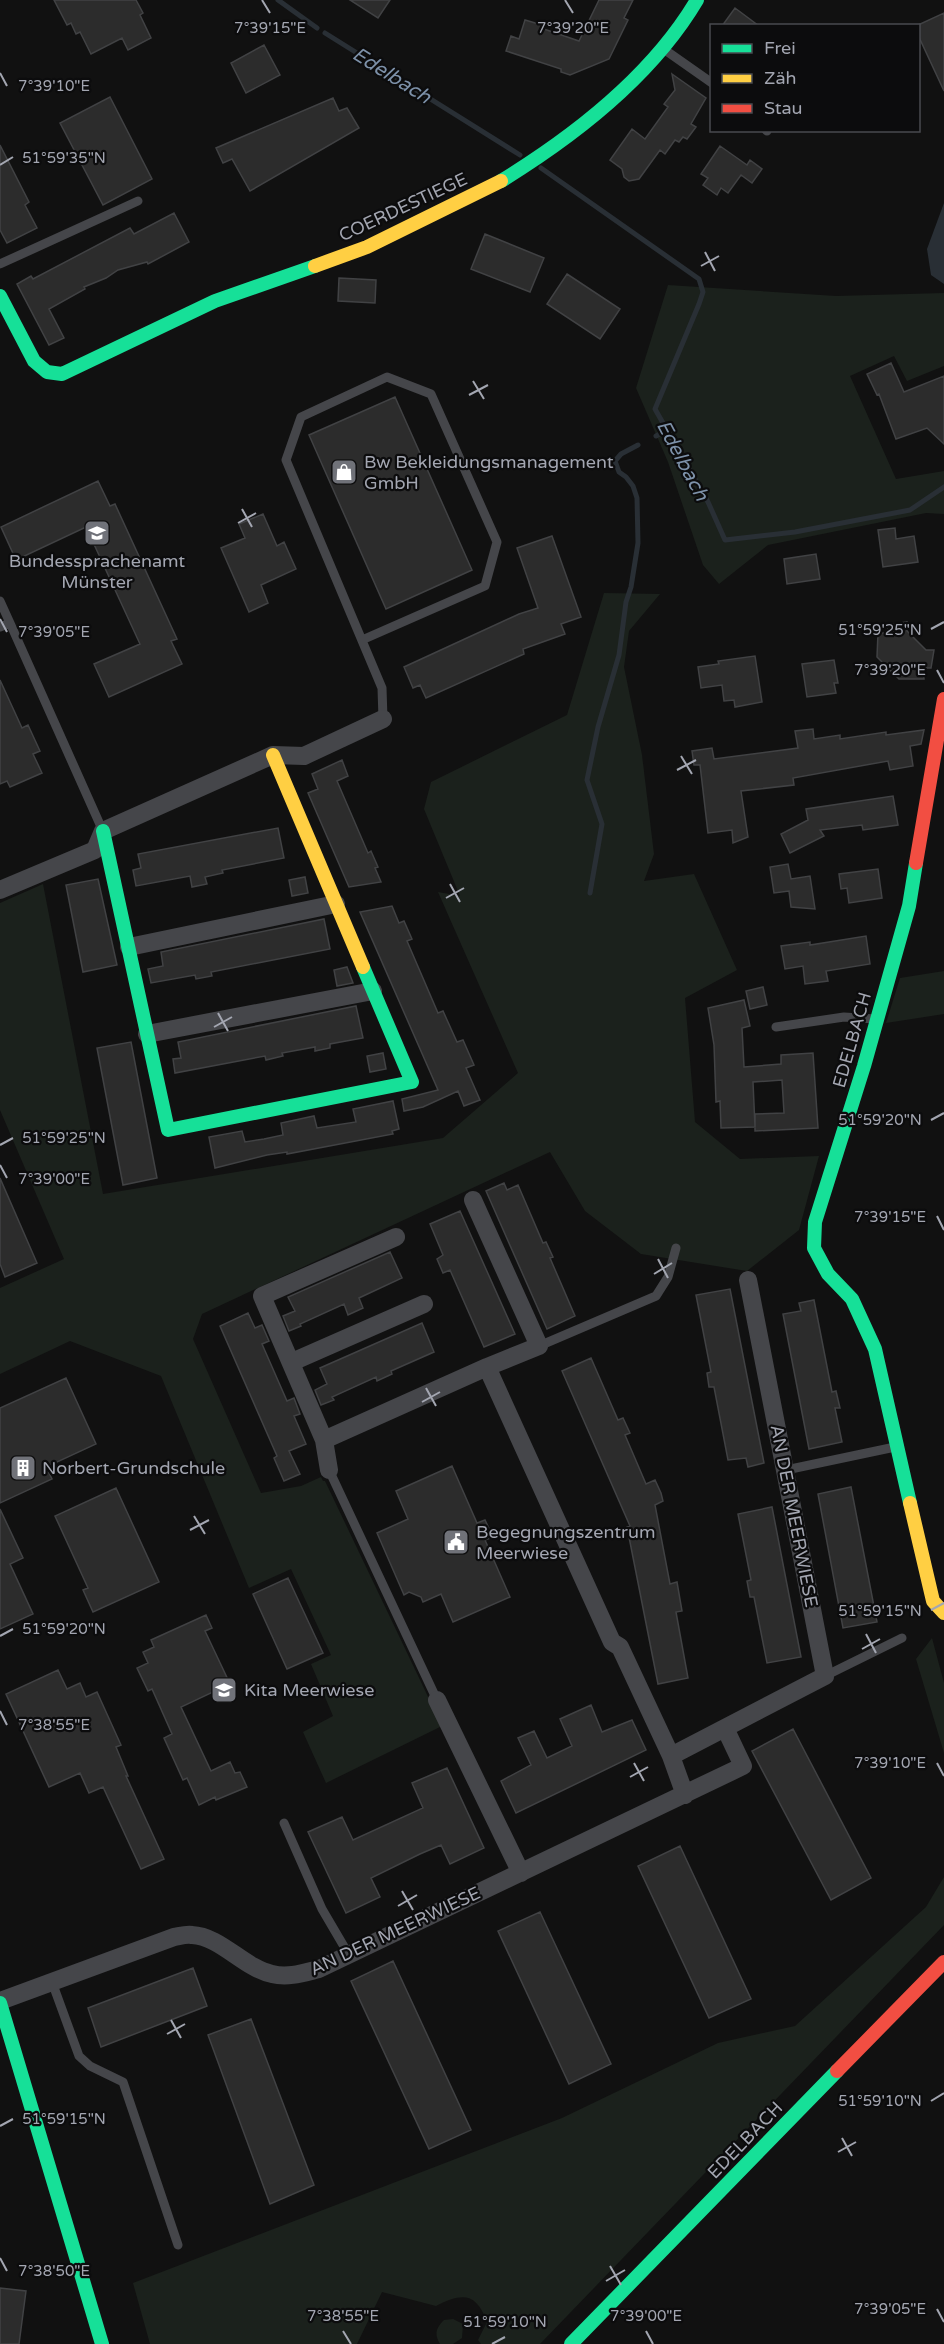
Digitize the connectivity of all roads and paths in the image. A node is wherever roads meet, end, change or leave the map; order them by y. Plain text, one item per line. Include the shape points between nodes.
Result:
1 (697, 0) edge
2 (662, 48) junction
3 (710, 82) edge
4 (138, 201) dead end
5 (0, 264) edge
6 (0, 296) edge
7 (0, 601) edge
8 (10, 623) junction
9 (0, 627) edge
10 (362, 640) junction
11 (944, 699) edge
12 (383, 719) joint
13 (273, 755) junction
14 (103, 831) junction
15 (0, 890) edge
16 (336, 904) junction
17 (129, 947) junction
18 (373, 991) junction
19 (877, 1019) junction
20 (776, 1027) dead end
21 (147, 1034) junction
22 (473, 1200) dead end
23 (396, 1237) dead end
24 (676, 1248) dead end
25 (748, 1280) dead end
26 (424, 1304) dead end
27 (539, 1346) junction
28 (292, 1362) junction
29 (488, 1367) junction
30 (324, 1440) junction
31 (896, 1447) junction
32 (329, 1470) joint
33 (786, 1470) junction
34 (944, 1613) edge
35 (902, 1638) dead end
36 (825, 1676) junction
37 (437, 1700) joint
38 (725, 1728) junction
39 (671, 1756) junction
40 (684, 1795) junction
41 (284, 1823) dead end
42 (521, 1873) junction
43 (349, 1955) junction
44 (944, 1962) edge
45 (52, 1982) junction
46 (0, 2002) edge
47 (178, 2245) dead end
48 (102, 2344) edge
49 (571, 2344) edge

1 - 2 street, COERDESTIEGE via 680,30
2 - 3 lane
2 - 6 street, COERDESTIEGE via 617,95 541,156 499,182 367,247 215,300 72,371 53,375 39,368
4 - 5 lane
7 - 8 lane
8 - 9 lane
8 - 14 lane
10 - 10 lane via 286,460 301,417 387,377 430,394 497,542 485,586
10 - 12 lane via 382,688
11 - 19 street, EDELBACH via 909,906
12 - 13 street via 304,756
13 - 14 street
13 - 16 street
14 - 15 street via 94,850
14 - 17 street
16 - 17 street
16 - 18 street
17 - 21 street
18 - 21 street
18 - 21 street via 412,1082 168,1130
19 - 20 lane via 844,1017
19 - 31 street, EDELBACH via 815,1222 814,1248 828,1274 852,1299 875,1349
22 - 27 street
23 - 28 street via 262,1296
24 - 27 lane via 668,1277 656,1296
25 - 33 street, AN DER MEERWIESE
26 - 28 street
27 - 29 street
28 - 30 street
29 - 30 street
29 - 39 street via 612,1642 620,1647
30 - 32 street
31 - 33 lane
31 - 34 street, EDELBACH via 933,1601
32 - 37 lane
33 - 36 street, AN DER MEERWIESE
35 - 36 lane
36 - 38 street
37 - 42 street
38 - 39 street
38 - 40 street, AN DER MEERWIESE via 743,1766
39 - 40 street
40 - 42 street, AN DER MEERWIESE
41 - 43 lane via 321,1909
42 - 43 street, AN DER MEERWIESE
43 - 45 street, AN DER MEERWIESE via 319,1970 290,1976 273,1974 257,1969 209,1939 193,1935 174,1937
44 - 49 street, EDELBACH
45 - 46 street, AN DER MEERWIESE
45 - 47 lane via 79,2055 90,2066 123,2082
46 - 48 street

